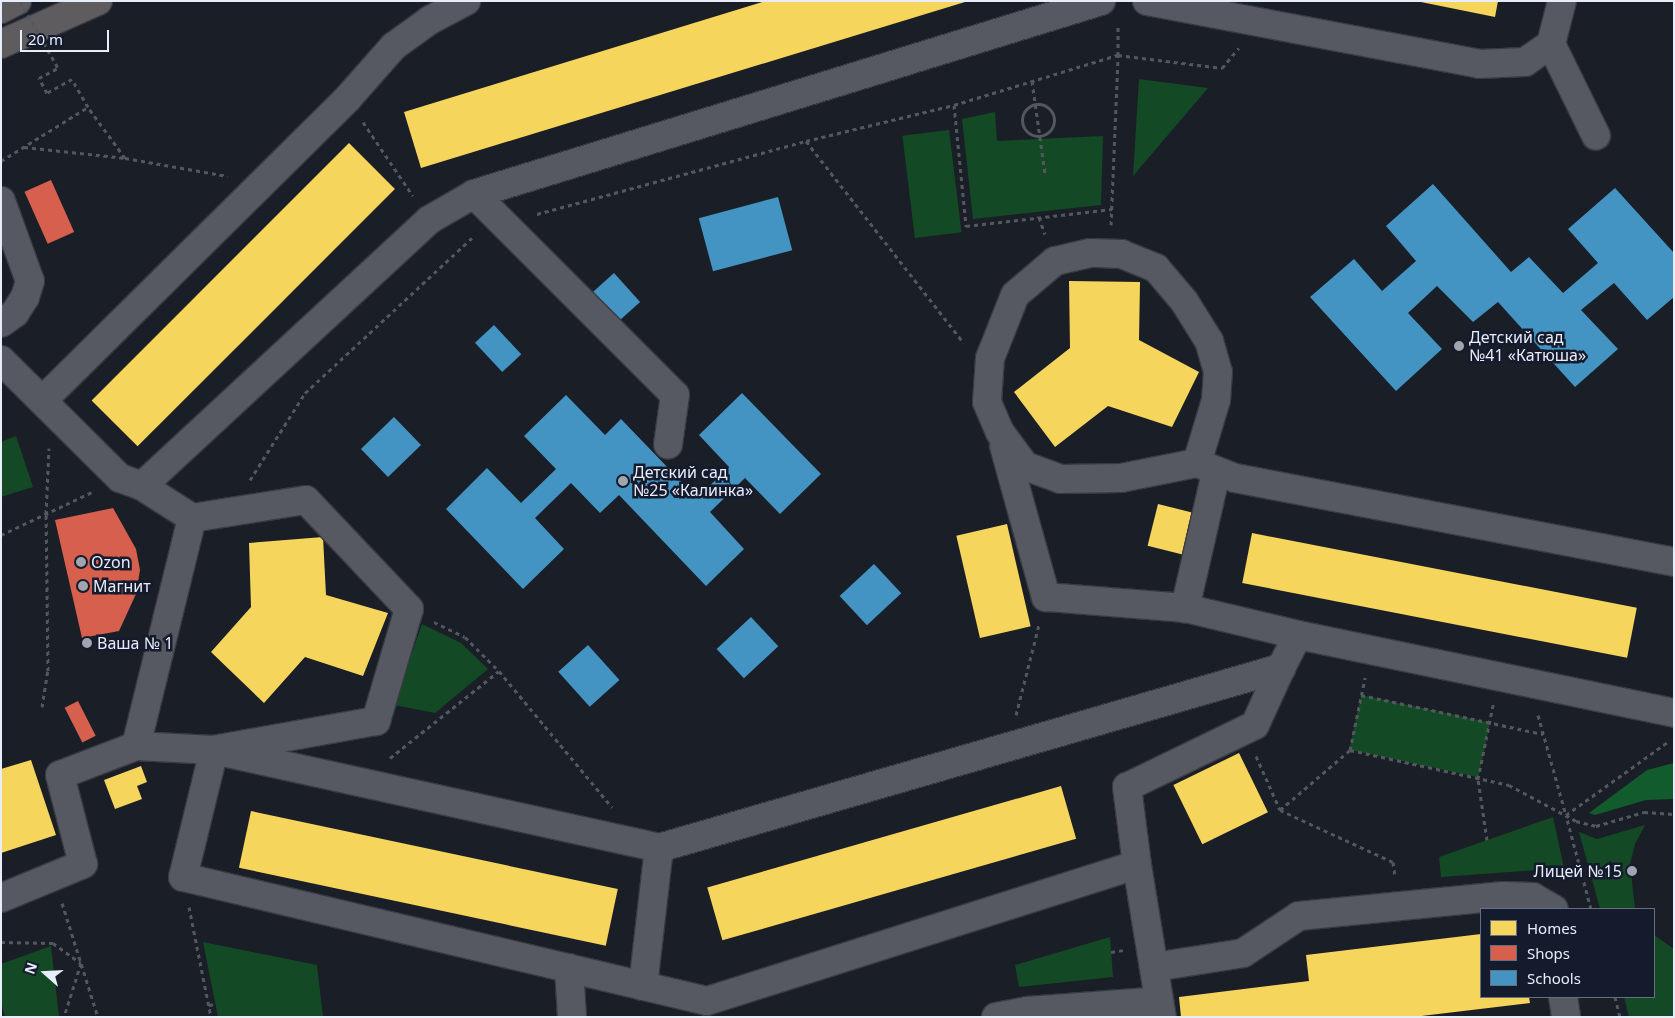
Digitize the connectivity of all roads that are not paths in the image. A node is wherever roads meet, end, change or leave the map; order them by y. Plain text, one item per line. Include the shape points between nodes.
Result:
1 (19, 1) edge
2 (98, 1) edge
3 (466, 1) edge
4 (1147, 1) edge
5 (1562, 1) edge
6 (1, 9) edge
7 (1110, 10) edge
8 (1, 44) edge
9 (1551, 44) junction
10 (1596, 136) dead end
11 (474, 194) junction
12 (1, 201) edge
13 (1, 323) edge
14 (1, 360) edge
15 (47, 406) junction
16 (1000, 432) junction
17 (668, 445) dead end
18 (1206, 468) junction
19 (131, 482) junction
20 (192, 518) junction
21 (1674, 562) edge
22 (1185, 608) junction
23 (1298, 635) junction
24 (1281, 668) junction
25 (1674, 714) edge
26 (136, 746) junction
27 (214, 750) junction
28 (651, 846) junction
29 (1138, 865) junction
30 (1, 898) edge
31 (1552, 908) edge
32 (1155, 966) junction
33 (569, 968) junction
34 (643, 986) junction
35 (1563, 998) edge
36 (1160, 1009) edge
37 (572, 1017) edge
38 (996, 1017) edge
39 (1566, 1017) edge

1 - 6 main road
2 - 8 main road
3 - 15 lane via 430,20 394,46 348,98
4 - 9 lane via 1479,64 1525,62
5 - 9 lane
7 - 11 lane
9 - 10 lane
11 - 17 lane via 675,395
11 - 19 lane via 429,220
12 - 13 lane via 30,281 15,313
14 - 15 lane
15 - 19 lane
16 - 18 lane via 1025,466 1060,479 1121,478
16 - 18 lane via 987,402 987,371 1015,295 1055,261 1090,253 1122,254 1156,268 1184,301 1209,341 1218,372
16 - 22 lane via 1046,596
18 - 21 lane
18 - 22 lane
19 - 20 lane
20 - 26 lane
20 - 27 lane via 306,500 409,609 376,721
22 - 23 lane
23 - 24 lane
23 - 25 lane
24 - 28 lane
24 - 29 lane via 1255,725 1127,787
26 - 27 lane
26 - 30 lane via 60,775 83,864
27 - 28 lane
27 - 33 lane via 183,877
28 - 34 lane
29 - 32 lane
29 - 34 lane via 707,1001
31 - 32 lane via 1534,897 1503,896 1299,916 1243,953
32 - 36 lane
33 - 34 lane
33 - 37 lane
35 - 39 lane
36 - 38 lane via 1027,1011

